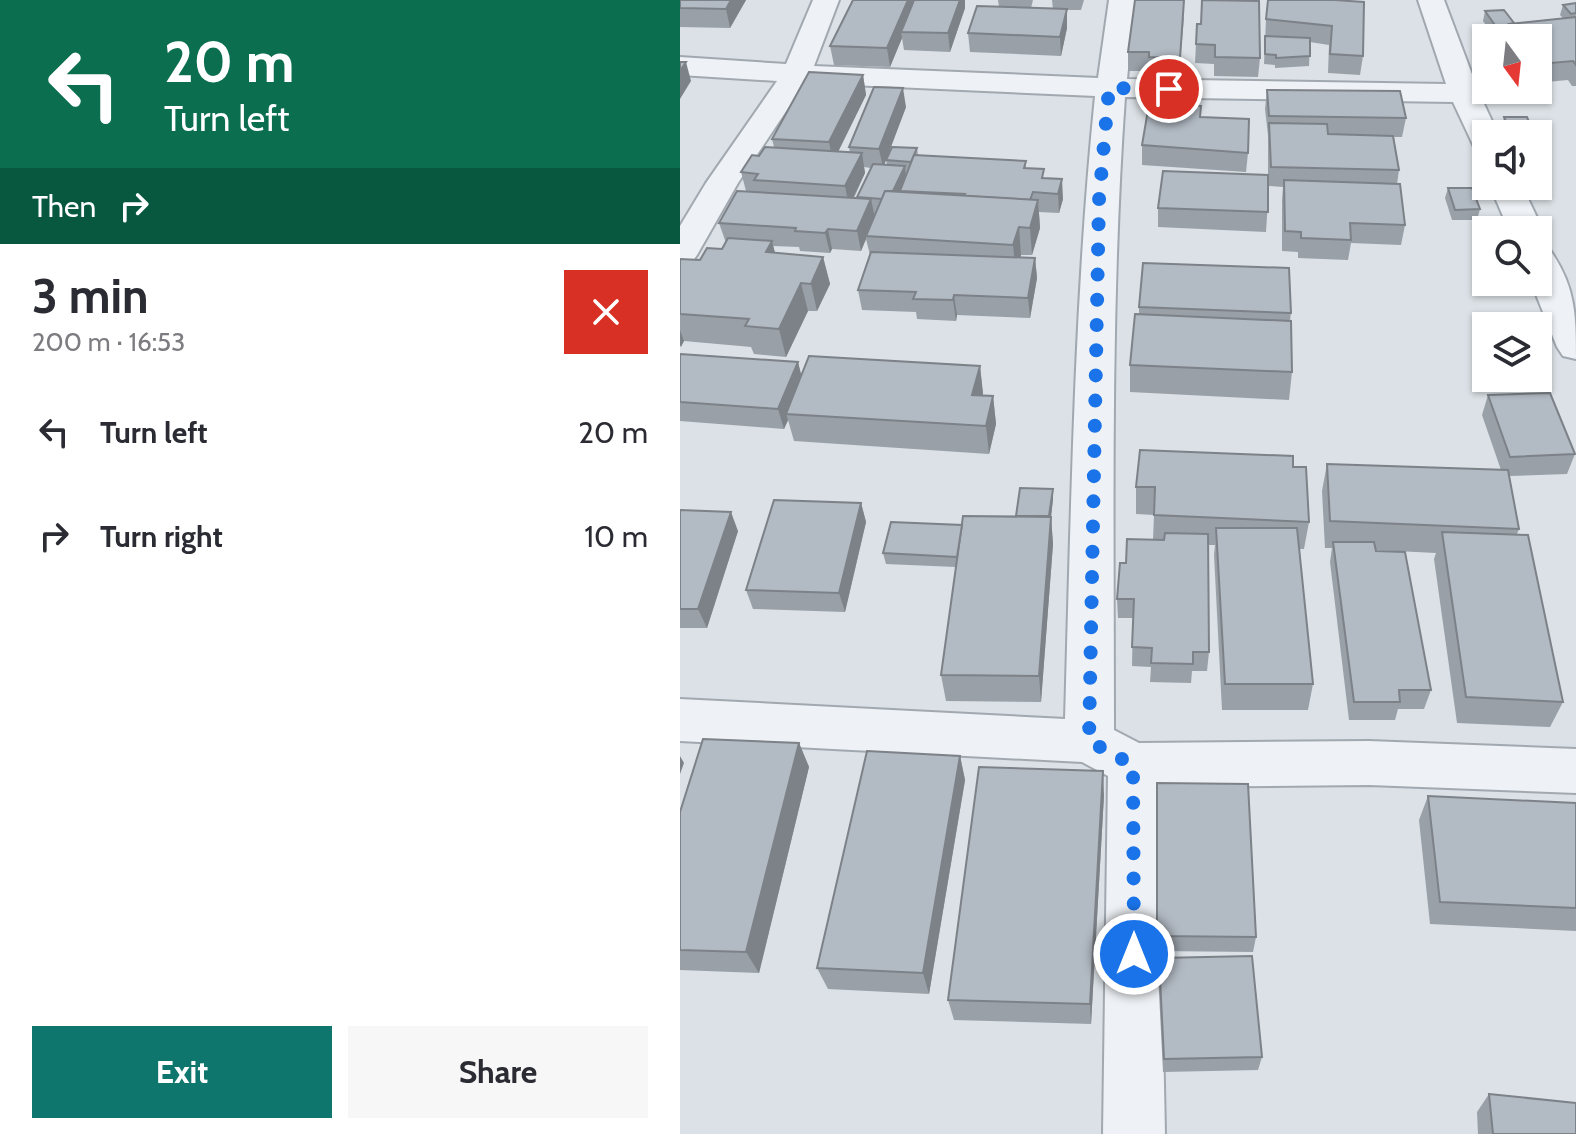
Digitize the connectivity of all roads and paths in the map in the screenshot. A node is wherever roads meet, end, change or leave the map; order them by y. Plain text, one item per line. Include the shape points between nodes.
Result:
1 (826, 0) edge
2 (1122, 0) edge
3 (1431, 0) edge
4 (680, 66) edge
5 (796, 75) junction
6 (1109, 88) junction
7 (1464, 93) junction
8 (1476, 120) edge
9 (680, 255) edge
10 (1552, 290) edge
11 (1576, 347) edge
12 (680, 720) edge
13 (1111, 753) junction
14 (1576, 771) edge
15 (1134, 1134) edge

1 - 5 street
2 - 6 street
3 - 7 street
4 - 5 street
5 - 6 street
5 - 9 street
6 - 7 street
6 - 13 street via 1099,200
7 - 8 street
10 - 11 street
12 - 13 street
13 - 14 street
13 - 15 street

